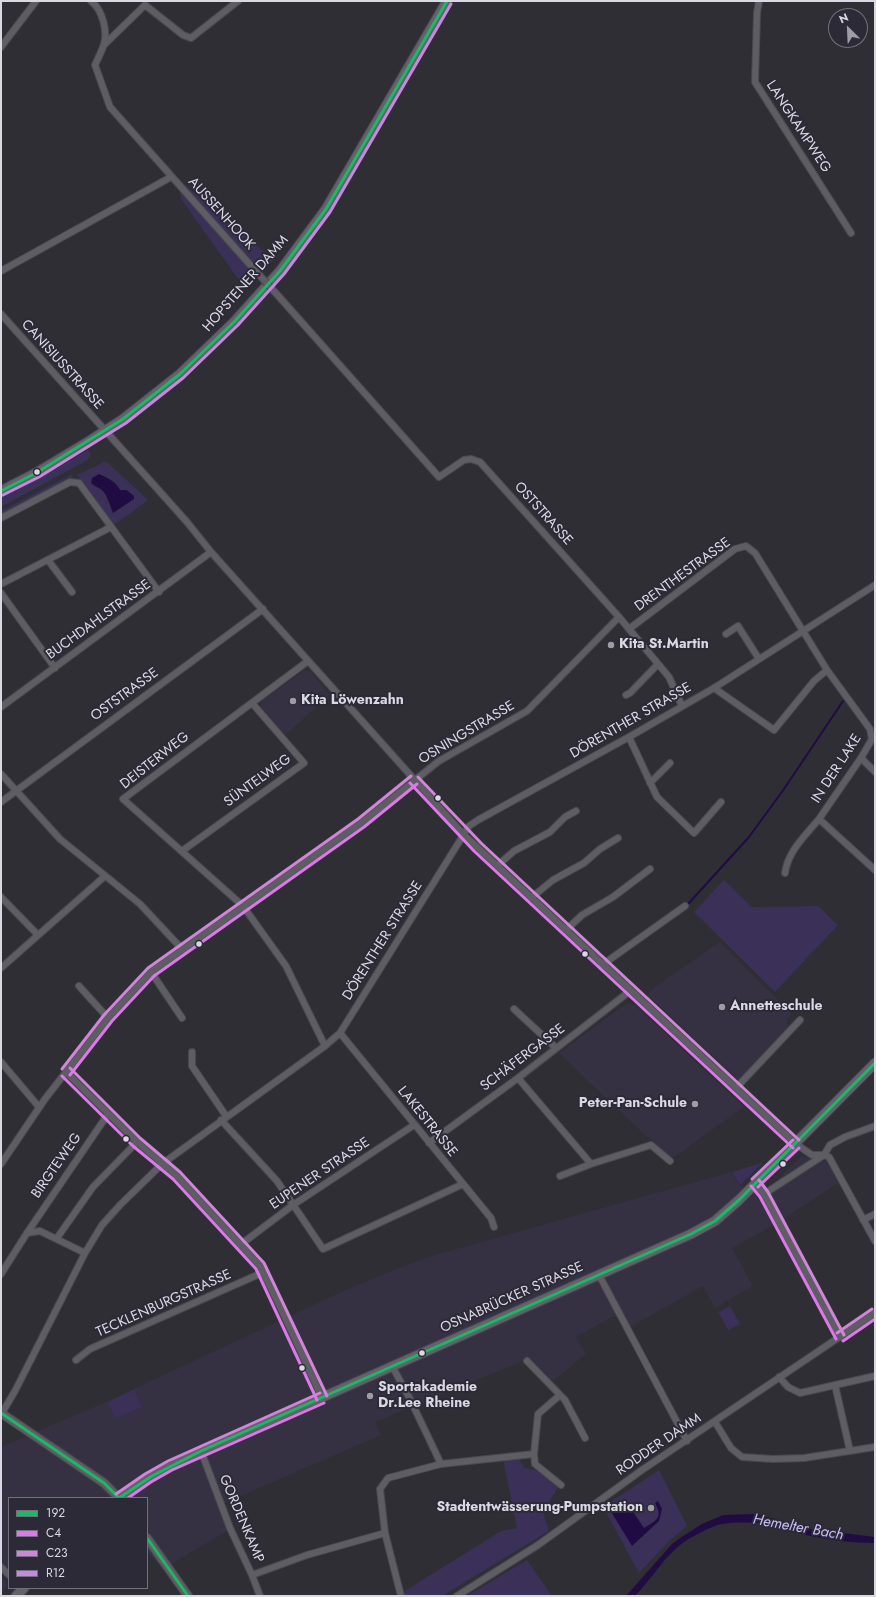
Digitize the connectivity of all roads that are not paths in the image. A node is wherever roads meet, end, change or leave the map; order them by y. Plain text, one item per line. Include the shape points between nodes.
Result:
1 (36, 1) edge
2 (91, 1) edge
3 (238, 1) edge
4 (446, 1) edge
5 (759, 1) edge
6 (105, 44) junction
7 (1, 47) edge
8 (171, 177) junction
9 (851, 233) dead end
10 (1, 271) edge
11 (1, 314) edge
12 (105, 431) junction
13 (439, 477) joint
14 (1, 491) edge
15 (1, 518) edge
16 (111, 527) junction
17 (211, 552) junction
18 (48, 560) junction
19 (1, 584) edge
20 (875, 585) edge
21 (72, 592) dead end
22 (159, 592) junction
23 (1, 593) edge
24 (263, 609) junction
25 (619, 617) junction
26 (629, 629) junction
27 (804, 631) junction
28 (726, 634) dead end
29 (759, 659) junction
30 (308, 661) junction
31 (658, 664) junction
32 (55, 668) junction
33 (827, 670) junction
34 (714, 688) junction
35 (626, 695) dead end
36 (252, 703) junction
37 (682, 706) junction
38 (1, 707) edge
39 (629, 737) junction
40 (861, 758) junction
41 (670, 764) dead end
42 (875, 772) edge
43 (1, 774) edge
44 (414, 780) junction
45 (650, 783) junction
46 (16, 791) junction
47 (1, 802) edge
48 (721, 802) dead end
49 (576, 811) dead end
50 (819, 819) junction
51 (463, 834) junction
52 (618, 838) dead end
53 (182, 851) junction
54 (497, 866) junction
55 (650, 869) dead end
56 (875, 870) edge
57 (785, 873) dead end
58 (105, 876) junction
59 (1, 897) edge
60 (531, 898) junction
61 (243, 906) junction
62 (685, 906) dead end
63 (566, 930) junction
64 (38, 935) junction
65 (182, 949) junction
66 (602, 965) junction
67 (1, 968) edge
68 (151, 972) junction
69 (79, 986) dead end
70 (630, 991) junction
71 (514, 1009) dead end
72 (108, 1018) junction
73 (182, 1018) dead end
74 (800, 1020) dead end
75 (340, 1033) junction
76 (325, 1046) junction
77 (556, 1048) junction
78 (192, 1052) dead end
79 (1, 1062) edge
80 (875, 1063) edge
81 (66, 1072) junction
82 (518, 1078) junction
83 (736, 1088) junction
84 (40, 1107) junction
85 (108, 1114) junction
86 (224, 1118) junction
87 (414, 1125) junction
88 (875, 1126) edge
89 (137, 1142) junction
90 (429, 1143) junction
91 (796, 1144) junction
92 (824, 1155) junction
93 (670, 1161) dead end
94 (1, 1164) edge
95 (162, 1164) junction
96 (591, 1164) junction
97 (560, 1176) dead end
98 (756, 1183) junction
99 (463, 1184) junction
100 (764, 1194) junction
101 (293, 1205) junction
102 (875, 1214) edge
103 (863, 1220) junction
104 (494, 1227) dead end
105 (27, 1233) junction
106 (57, 1238) junction
107 (875, 1241) edge
108 (240, 1245) junction
109 (85, 1252) junction
110 (264, 1272) junction
111 (1, 1274) edge
112 (598, 1275) junction
113 (875, 1313) edge
114 (840, 1337) junction
115 (76, 1360) dead end
116 (527, 1361) dead end
117 (392, 1366) junction
118 (875, 1376) edge
119 (779, 1377) junction
120 (835, 1385) junction
121 (560, 1395) junction
122 (322, 1398) junction
123 (2, 1413) edge
124 (715, 1422) junction
125 (585, 1438) dead end
126 (687, 1441) junction
127 (875, 1447) edge
128 (201, 1451) junction
129 (850, 1451) junction
130 (534, 1454) junction
131 (441, 1464) junction
132 (561, 1485) dead end
133 (118, 1497) edge
134 (120, 1497) edge
135 (385, 1534) junction
136 (148, 1539) edge
137 (252, 1575) junction
138 (188, 1596) edge
139 (260, 1596) edge
140 (401, 1596) edge
141 (457, 1596) edge

1 - 7 street
2 - 6 street via 102,15
3 - 6 street via 191,38 183,35 145,5
4 - 12 main road, HOPSTENER DAMM via 326,209 280,271 234,322 180,374
5 - 9 street, LANGKAMPWEG via 755,82
6 - 8 street, AUSSENHOOK via 95,65 110,107
8 - 10 street
8 - 13 street, AUSSENHOOK, bridge
11 - 12 street, CANISIUSSTRASSE
12 - 14 main road, HOPSTENER DAMM
12 - 17 street, CANISIUSSTRASSE
13 - 25 street, OSTSTRASSE via 464,460 480,462
15 - 16 street via 70,482 79,484
16 - 18 street
16 - 22 street
17 - 22 street, BUCHDAHLSTRASSE
17 - 24 street, CANISIUSSTRASSE
18 - 19 street
18 - 21 street
20 - 27 street, DÖRENTHER STRASSE
22 - 32 street, BUCHDAHLSTRASSE
23 - 32 street
24 - 30 street, CANISIUSSTRASSE
24 - 46 street, OSTSTRASSE
25 - 26 street, DRENTHESTRASSE
25 - 44 street, OSNINGSTRASSE via 527,710 439,761
26 - 27 street, DRENTHESTRASSE via 735,549 746,546 755,553
26 - 31 street, DRENTHESTRASSE
27 - 29 street, DÖRENTHER STRASSE
27 - 33 street, IN DER LAKE
28 - 29 street via 738,626
29 - 34 street, DÖRENTHER STRASSE
30 - 36 street, DEISTERWEG
30 - 44 street, CANISIUSSTRASSE
31 - 35 street
31 - 37 street, DRENTHESTRASSE via 669,676
32 - 38 street, BUCHDAHLSTRASSE
33 - 34 street via 814,681 774,730
33 - 40 street, IN DER LAKE via 870,729 872,739
34 - 37 street, DÖRENTHER STRASSE
36 - 53 street, SÜNTELWEG via 304,763
36 - 53 street, DEISTERWEG via 123,799
37 - 39 street, DÖRENTHER STRASSE
39 - 45 street
39 - 51 street, DÖRENTHER STRASSE via 478,820
40 - 42 street
40 - 50 street, IN DER LAKE
41 - 45 street
43 - 46 street
44 - 51 street, CANISIUSSTRASSE
44 - 61 street, OSNINGSTRASSE via 360,823
45 - 48 street via 657,797 694,833
46 - 47 street, OSTSTRASSE
46 - 58 street via 60,839
49 - 54 street via 565,817 550,832 514,851
50 - 56 street, IN DER LAKE
50 - 57 street, IN DER LAKE via 792,852 786,862
51 - 54 street, CANISIUSSTRASSE
51 - 75 street, DÖRENTHER STRASSE
52 - 60 street via 584,863 553,880
53 - 61 street, DEISTERWEG
54 - 60 street, CANISIUSSTRASSE
55 - 63 street via 613,897 582,915
58 - 64 street
58 - 65 street via 140,904
59 - 64 street
60 - 63 street, CANISIUSSTRASSE
61 - 65 street, OSNINGSTRASSE
61 - 76 street via 286,966
62 - 66 street
63 - 66 street, CANISIUSSTRASSE
64 - 67 street
65 - 68 street, OSNINGSTRASSE
66 - 70 street, CANISIUSSTRASSE
68 - 72 street, OSNINGSTRASSE
68 - 73 street
69 - 72 street
70 - 77 street, SCHÄFERGASSE
70 - 83 street, CANISIUSSTRASSE
71 - 77 street
72 - 81 street, OSNINGSTRASSE
74 - 83 street
75 - 76 street, DÖRENTHER STRASSE
75 - 87 street, LAKESTRASSE
76 - 86 street, DÖRENTHER STRASSE
77 - 82 street, SCHÄFERGASSE
78 - 86 street via 192,1066
79 - 84 street
80 - 91 main road, OSNABRÜCKER STRASSE
81 - 84 street, OSNINGSTRASSE
81 - 85 street
82 - 90 street, SCHÄFERGASSE
82 - 96 street
83 - 91 street, CANISIUSSTRASSE
84 - 94 street, OSNINGSTRASSE
85 - 89 street
85 - 105 street, BIRGTEWEG
86 - 95 street, DÖRENTHER STRASSE
86 - 101 street via 277,1181
87 - 90 street, LAKESTRASSE
87 - 101 street, EUPENER STRASSE
88 - 92 street via 830,1145
89 - 95 street
89 - 106 street via 93,1187
90 - 99 street, LAKESTRASSE
91 - 92 street, CANISIUSSTRASSE via 812,1155
91 - 98 main road, OSNABRÜCKER STRASSE
92 - 100 street
92 - 103 street via 829,1157
93 - 96 street via 651,1145
95 - 108 street via 176,1175
95 - 109 street, DÖRENTHER STRASSE via 102,1225
96 - 97 street
98 - 100 street
98 - 112 main road, OSNABRÜCKER STRASSE via 715,1221
99 - 101 street via 323,1249
99 - 104 street, LAKESTRASSE via 491,1218
100 - 114 street
101 - 108 street, EUPENER STRASSE
102 - 103 street
103 - 107 street
105 - 106 street via 40,1231
105 - 111 street, BIRGTEWEG
106 - 109 street
108 - 110 street
109 - 123 street, DÖRENTHER STRASSE
110 - 115 street, TECKLENBURGSTRASSE via 90,1349
110 - 122 street
112 - 117 main road, OSNABRÜCKER STRASSE
112 - 126 street
113 - 114 street, RODDER DAMM
114 - 119 street, RODDER DAMM
116 - 121 street
117 - 122 main road, OSNABRÜCKER STRASSE
117 - 131 street
118 - 120 street
119 - 120 street via 788,1387 800,1393
119 - 124 street, RODDER DAMM
120 - 129 street
121 - 125 street
121 - 130 street via 538,1414
122 - 128 main road, OSNABRÜCKER STRASSE
123 - 133 street via 104,1482
124 - 126 street, RODDER DAMM
124 - 129 street via 731,1448 742,1457 804,1458
126 - 141 street, RODDER DAMM via 642,1470 538,1546
127 - 129 street
128 - 134 main road, OSNABRÜCKER STRASSE via 152,1476
128 - 137 street, GORDENKAMP via 230,1528
130 - 131 street
130 - 132 street via 535,1464
131 - 135 street via 388,1478 380,1489
135 - 137 street via 307,1555
135 - 140 street
136 - 138 street
137 - 139 street, GORDENKAMP

